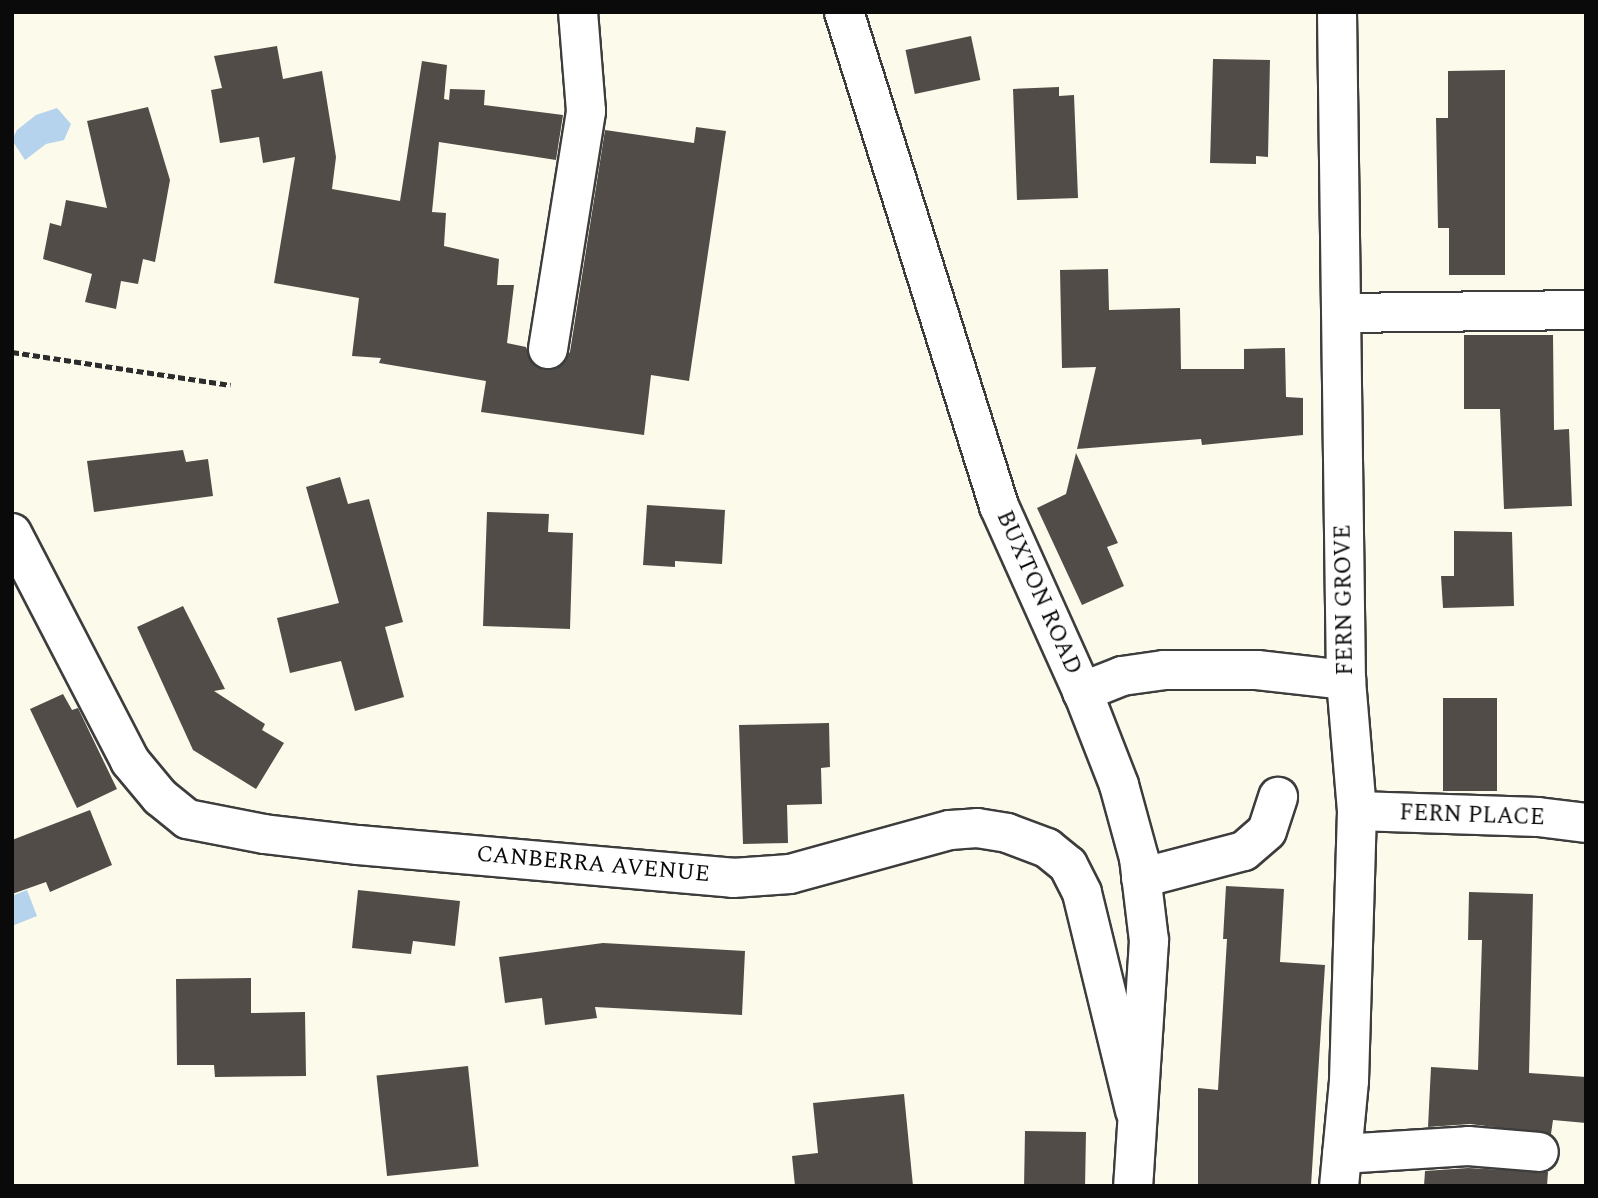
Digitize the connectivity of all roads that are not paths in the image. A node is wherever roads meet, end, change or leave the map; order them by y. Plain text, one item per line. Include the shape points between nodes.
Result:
1 (578, 12) edge
2 (844, 12) edge
3 (1336, 12) edge
4 (1586, 310) edge
5 (1341, 313) junction
6 (548, 349) dead end
7 (12, 533) edge
8 (1346, 680) junction
9 (1082, 692) junction
10 (1278, 797) dead end
11 (1357, 811) junction
12 (1586, 823) edge
13 (1141, 877) junction
14 (1135, 1111) junction
15 (1539, 1152) dead end
16 (1404, 1169) edge
17 (1341, 1170) edge
18 (1133, 1186) edge

1 - 6 street via 586,111
2 - 9 street, BUXTON ROAD via 999,506
3 - 5 street, FERN GROVE
4 - 5 street
5 - 8 street, FERN GROVE
7 - 14 street, CANBERRA AVENUE via 130,761 160,797 187,819 345,843 733,878 790,874 964,829 1007,833 1046,848 1068,865 1082,893
8 - 9 street via 1257,670 1164,670 1122,676
8 - 11 street, FERN GROVE
9 - 13 street, BUXTON ROAD via 1119,785
10 - 13 street via 1267,831 1244,851
11 - 12 street, FERN PLACE
11 - 17 street, FERN GROVE via 1349,1081
13 - 14 street, BUXTON ROAD via 1149,941
14 - 18 street, BUXTON ROAD
15 - 16 street via 1468,1146
16 - 17 street

